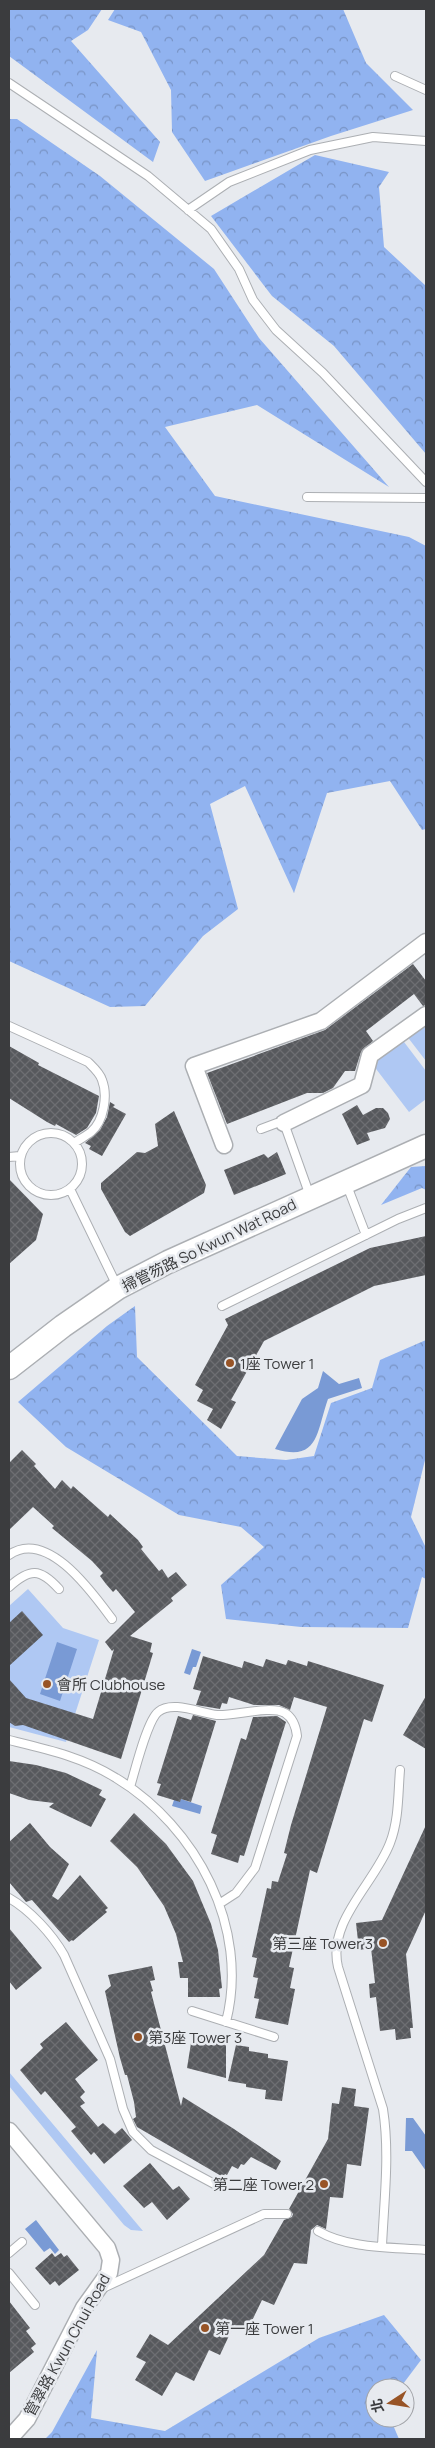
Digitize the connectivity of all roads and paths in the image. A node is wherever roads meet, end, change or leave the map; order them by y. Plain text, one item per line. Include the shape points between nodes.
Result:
1 (395, 76) dead end
2 (9, 83) edge
3 (426, 90) edge
4 (426, 141) edge
5 (188, 210) junction
6 (426, 482) edge
7 (307, 497) dead end
8 (426, 498) edge
9 (426, 942) edge
10 (426, 1014) edge
11 (9, 1026) edge
12 (284, 1123) junction
13 (261, 1130) dead end
14 (74, 1143) junction
15 (224, 1145) dead end
16 (425, 1146) edge
17 (20, 1156) junction
18 (9, 1157) edge
19 (346, 1181) junction
20 (70, 1189) junction
21 (310, 1196) junction
22 (426, 1208) edge
23 (366, 1235) junction
24 (118, 1288) junction
25 (222, 1306) dead end
26 (9, 1368) edge
27 (9, 1555) edge
28 (9, 1587) edge
29 (59, 1589) dead end
30 (112, 1619) dead end
31 (9, 1740) edge
32 (400, 1770) dead end
33 (130, 1787) junction
34 (9, 1898) edge
35 (219, 1904) junction
36 (192, 2011) dead end
37 (226, 2022) junction
38 (274, 2037) dead end
39 (9, 2131) edge
40 (218, 2186) dead end
41 (287, 2214) dead end
42 (318, 2231) dead end
43 (22, 2242) dead end
44 (382, 2246) junction
45 (426, 2250) edge
46 (9, 2252) edge
47 (9, 2273) edge
48 (96, 2290) junction
49 (35, 2305) dead end
50 (9, 2439) edge

1 - 3 lane
2 - 5 lane via 148,176
4 - 5 lane via 374,137 310,150 229,182
5 - 6 lane via 211,228 239,270 253,300 276,330 322,373
7 - 8 lane
9 - 15 street via 321,1021 194,1066
10 - 12 street via 370,1055 362,1085
11 - 14 lane via 88,1062 102,1080 103,1109 92,1132
12 - 13 lane
12 - 21 lane
14 - 17 lane via 58,1133 39,1134 24,1147
14 - 20 lane via 79,1150 82,1169
16 - 19 street, 掃管笏路 So Kwun Wat Road
17 - 18 lane
17 - 20 lane via 21,1175 32,1189 49,1196
19 - 21 street, 掃管笏路 So Kwun Wat Road
19 - 23 lane
20 - 24 lane
21 - 24 street, 掃管笏路 So Kwun Wat Road
22 - 23 lane
23 - 25 lane
24 - 26 street, 掃管笏路 So Kwun Wat Road
27 - 30 lane via 26,1548 51,1554 88,1589
28 - 29 lane via 22,1576 35,1573 47,1576
31 - 33 lane via 90,1764
32 - 44 lane via 397,1817 391,1841 339,1930 335,1948 383,2109 386,2139
33 - 35 lane via 162,1813 182,1835 198,1859
33 - 35 lane via 152,1718 164,1708 219,1715 274,1710 290,1717 297,1736 254,1868 236,1893
34 - 40 lane via 54,1940 64,1955 110,2059 123,2109 133,2132 151,2150
35 - 37 lane via 229,1942 232,1971 232,2000
36 - 37 lane
37 - 38 lane
39 - 48 street, 管翠路 Kwun Chui Road via 107,2248 109,2272
41 - 48 lane via 264,2214
42 - 44 lane via 348,2243
43 - 46 lane
44 - 45 lane
47 - 49 lane
48 - 50 street, 管翠路 Kwun Chui Road via 27,2419

